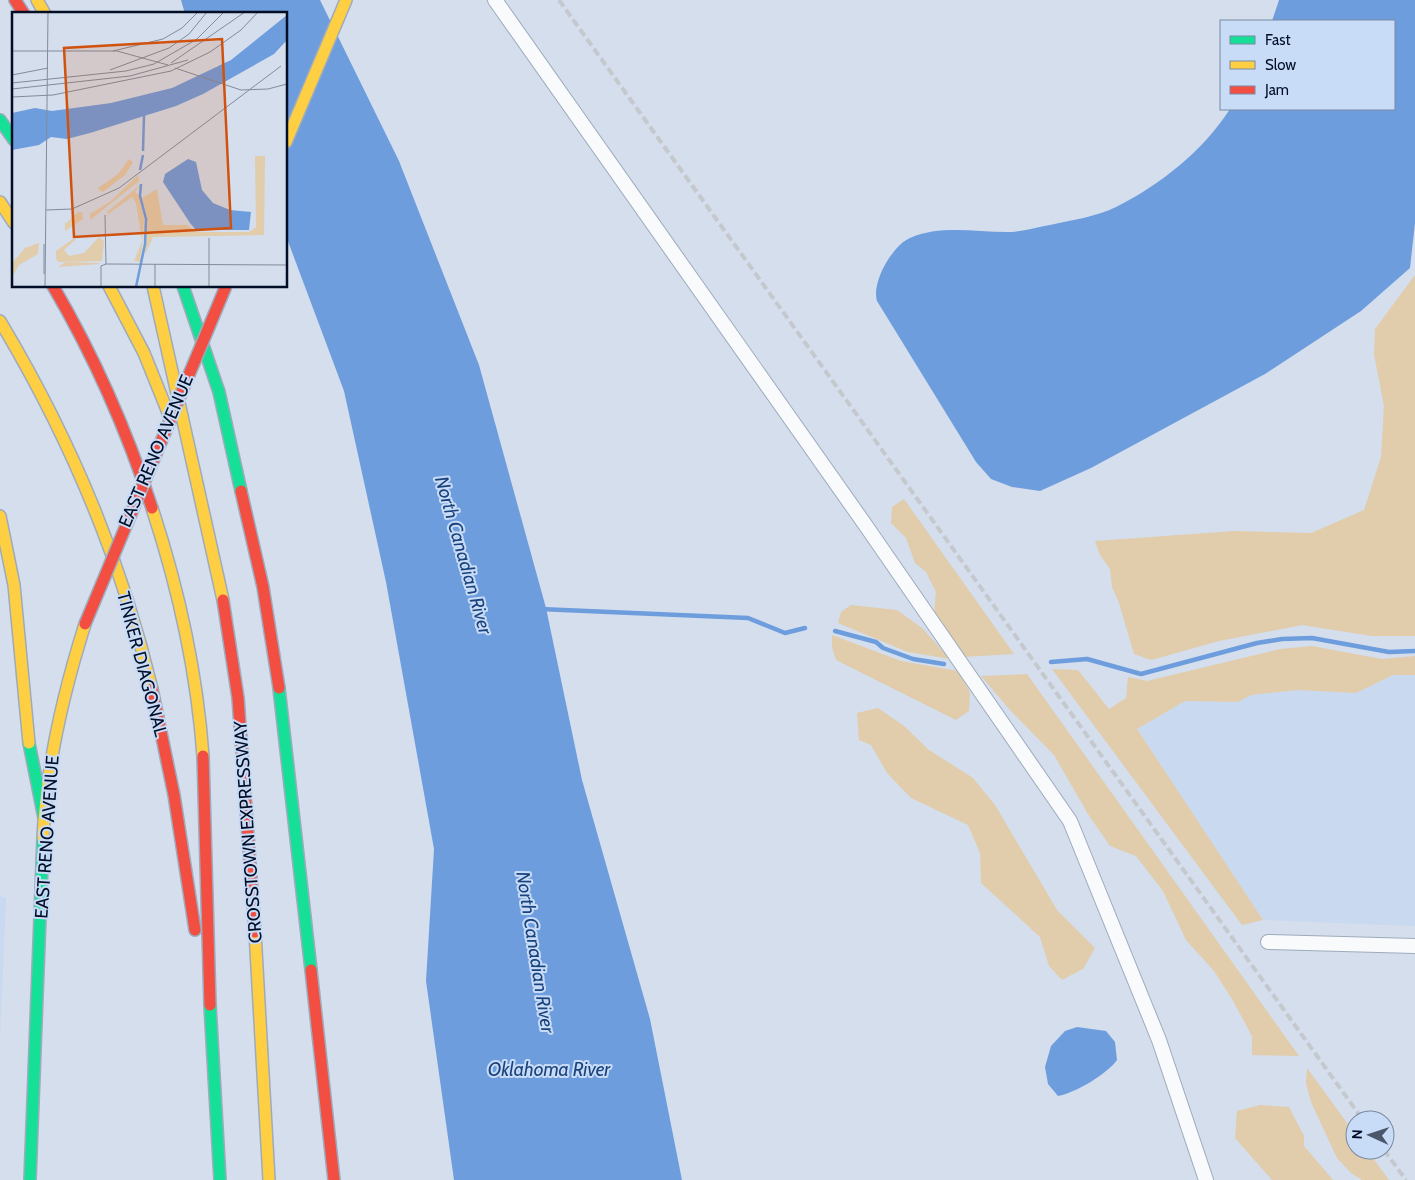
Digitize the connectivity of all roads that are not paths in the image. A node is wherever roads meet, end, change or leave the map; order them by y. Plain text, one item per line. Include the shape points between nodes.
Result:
1 (15, 0) edge
2 (37, 0) edge
3 (346, 0) edge
4 (495, 0) edge
5 (23, 12) edge
6 (44, 12) edge
7 (0, 120) edge
8 (12, 137) edge
9 (288, 137) edge
10 (0, 202) edge
11 (12, 220) edge
12 (54, 288) edge
13 (110, 288) edge
14 (153, 288) edge
15 (184, 288) edge
16 (225, 288) edge
17 (0, 321) edge
18 (199, 487) junction
19 (0, 516) edge
20 (44, 818) junction
21 (1268, 942) dead end
22 (1415, 946) edge
23 (211, 1031) junction
24 (30, 1180) edge
25 (220, 1180) edge
26 (268, 1180) edge
27 (334, 1180) edge
28 (1206, 1180) edge

1 - 5 main road
2 - 6 main road
3 - 9 main road
4 - 28 street via 1070,821 1159,1040
7 - 8 main road
10 - 11 main road
12 - 23 main road via 74,322 132,447 164,545 188,654 201,730
13 - 18 main road via 144,353
14 - 18 main road
15 - 27 main road via 219,392 252,534 275,656
16 - 20 main road, EAST RENO AVENUE, bridge via 85,624 66,685
17 - 23 main road, TINKER DIAGONAL via 46,397 70,448 95,508 125,597 174,793
18 - 26 main road, CROSSTOWN EXPRESSWAY via 228,626 240,715
19 - 20 main road via 14,585 26,729
20 - 24 main road, EAST RENO AVENUE
21 - 22 street
23 - 25 main road

